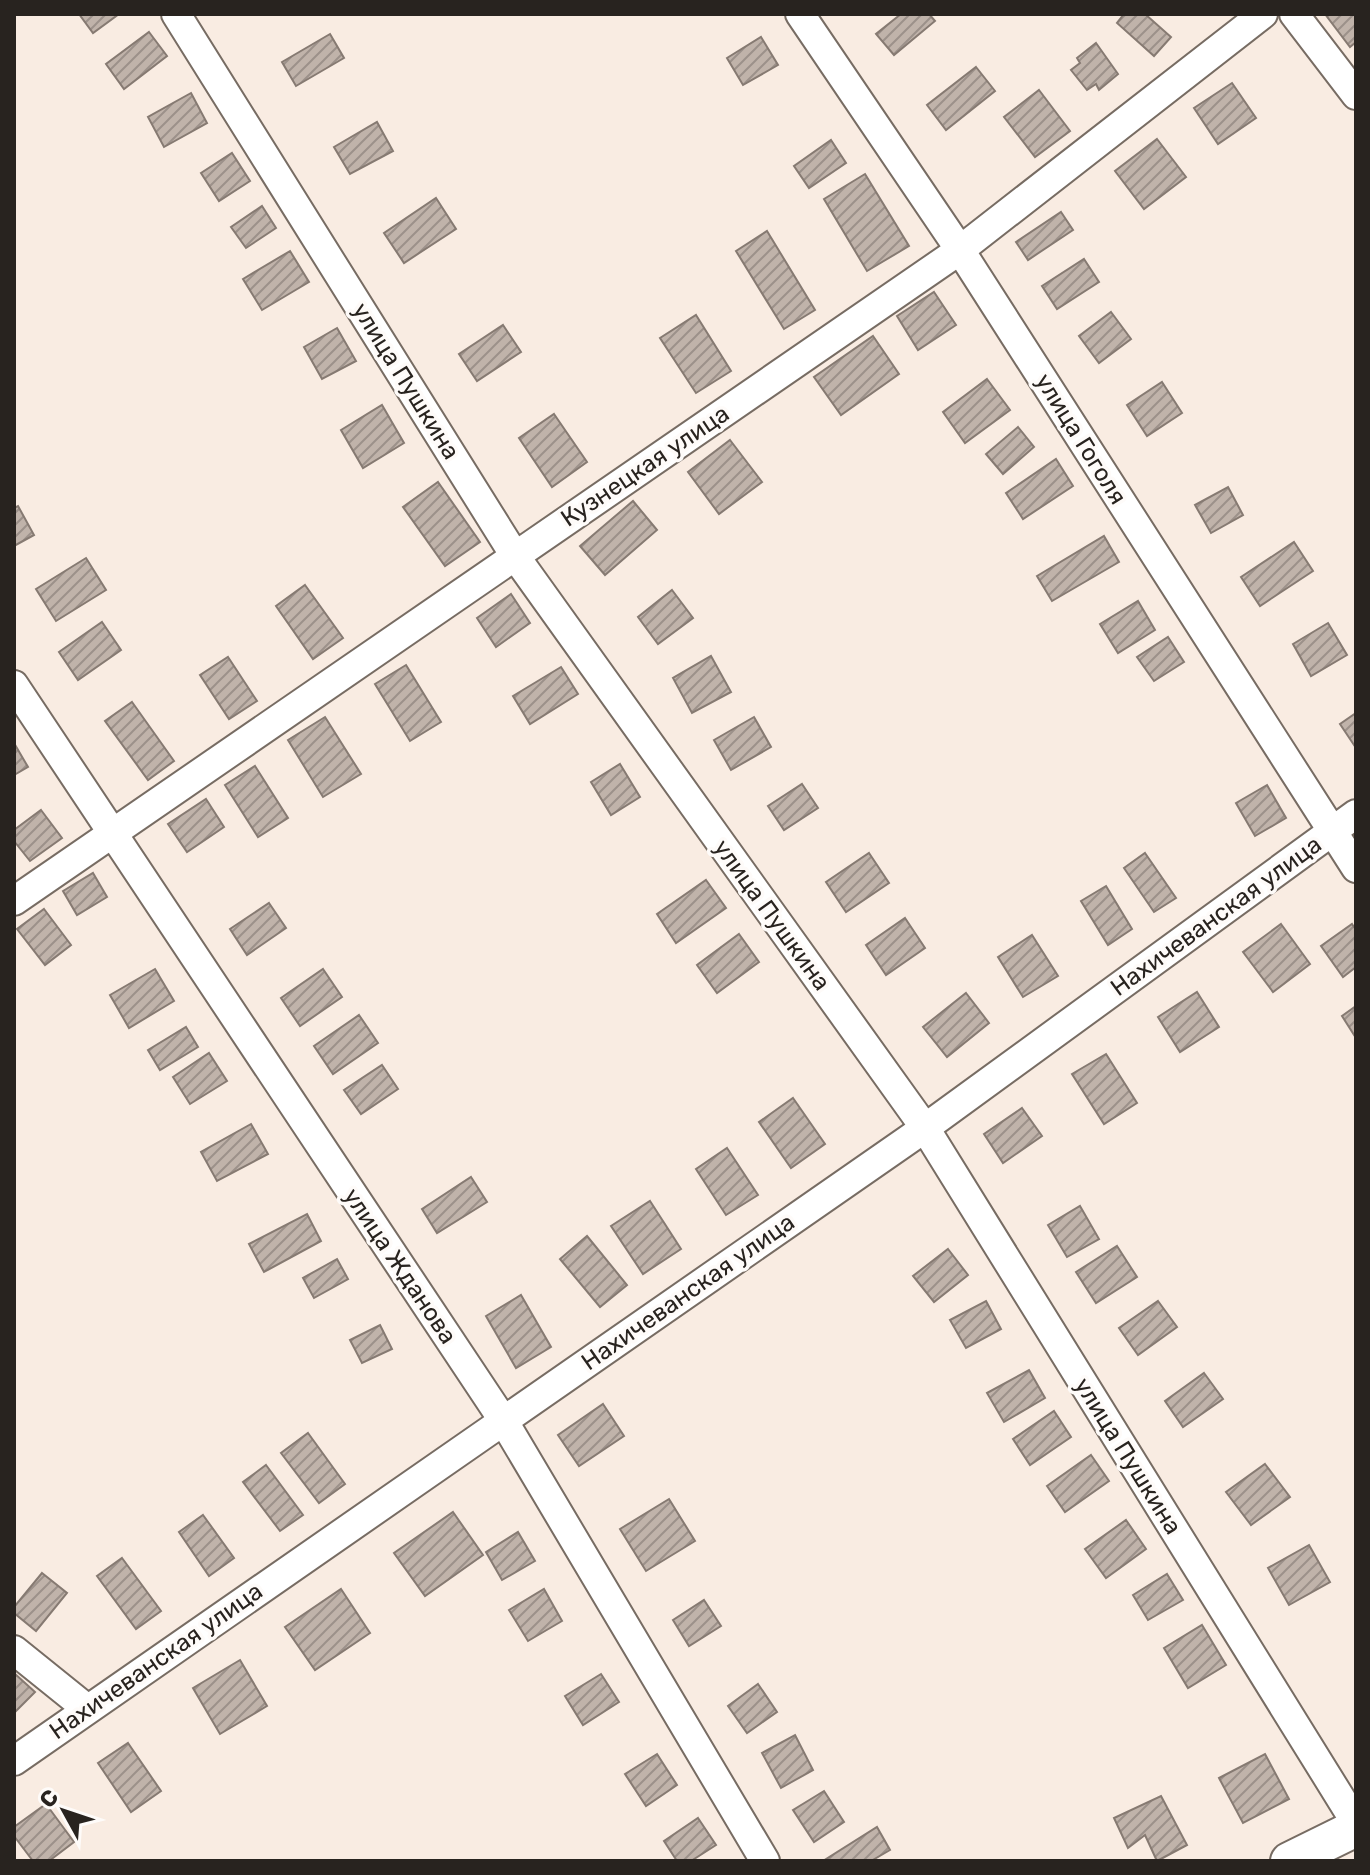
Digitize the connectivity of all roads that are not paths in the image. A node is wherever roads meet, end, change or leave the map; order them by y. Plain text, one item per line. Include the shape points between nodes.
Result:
1 (176, 14) edge
2 (800, 14) edge
3 (1263, 14) edge
4 (1294, 14) edge
5 (1356, 95) edge
6 (960, 250) junction
7 (515, 556) junction
8 (14, 685) edge
9 (1356, 814) edge
10 (110, 832) junction
11 (1331, 832) junction
12 (1356, 868) edge
13 (14, 901) edge
14 (925, 1128) junction
15 (503, 1420) junction
16 (14, 1650) edge
17 (86, 1708) junction
18 (14, 1761) edge
19 (1356, 1826) edge
20 (765, 1861) edge
21 (1289, 1861) edge

1 - 7 street, улица Пушкина
2 - 6 street, улица Гоголя
3 - 6 street, Кузнецкая улица
4 - 5 street
6 - 7 street, Кузнецкая улица
6 - 11 street, улица Гоголя
7 - 10 street, Кузнецкая улица
7 - 14 street, улица Пушкина
8 - 10 street, улица Жданова
9 - 11 street, Нахичеванская улица
10 - 13 street, Кузнецкая улица
10 - 15 street, улица Жданова
11 - 12 street, улица Гоголя
11 - 14 street, Нахичеванская улица
14 - 15 street, Нахичеванская улица
14 - 19 street, улица Пушкина
15 - 17 street, Нахичеванская улица
15 - 20 street, улица Жданова
16 - 17 street
17 - 18 street, Нахичеванская улица
19 - 21 street

